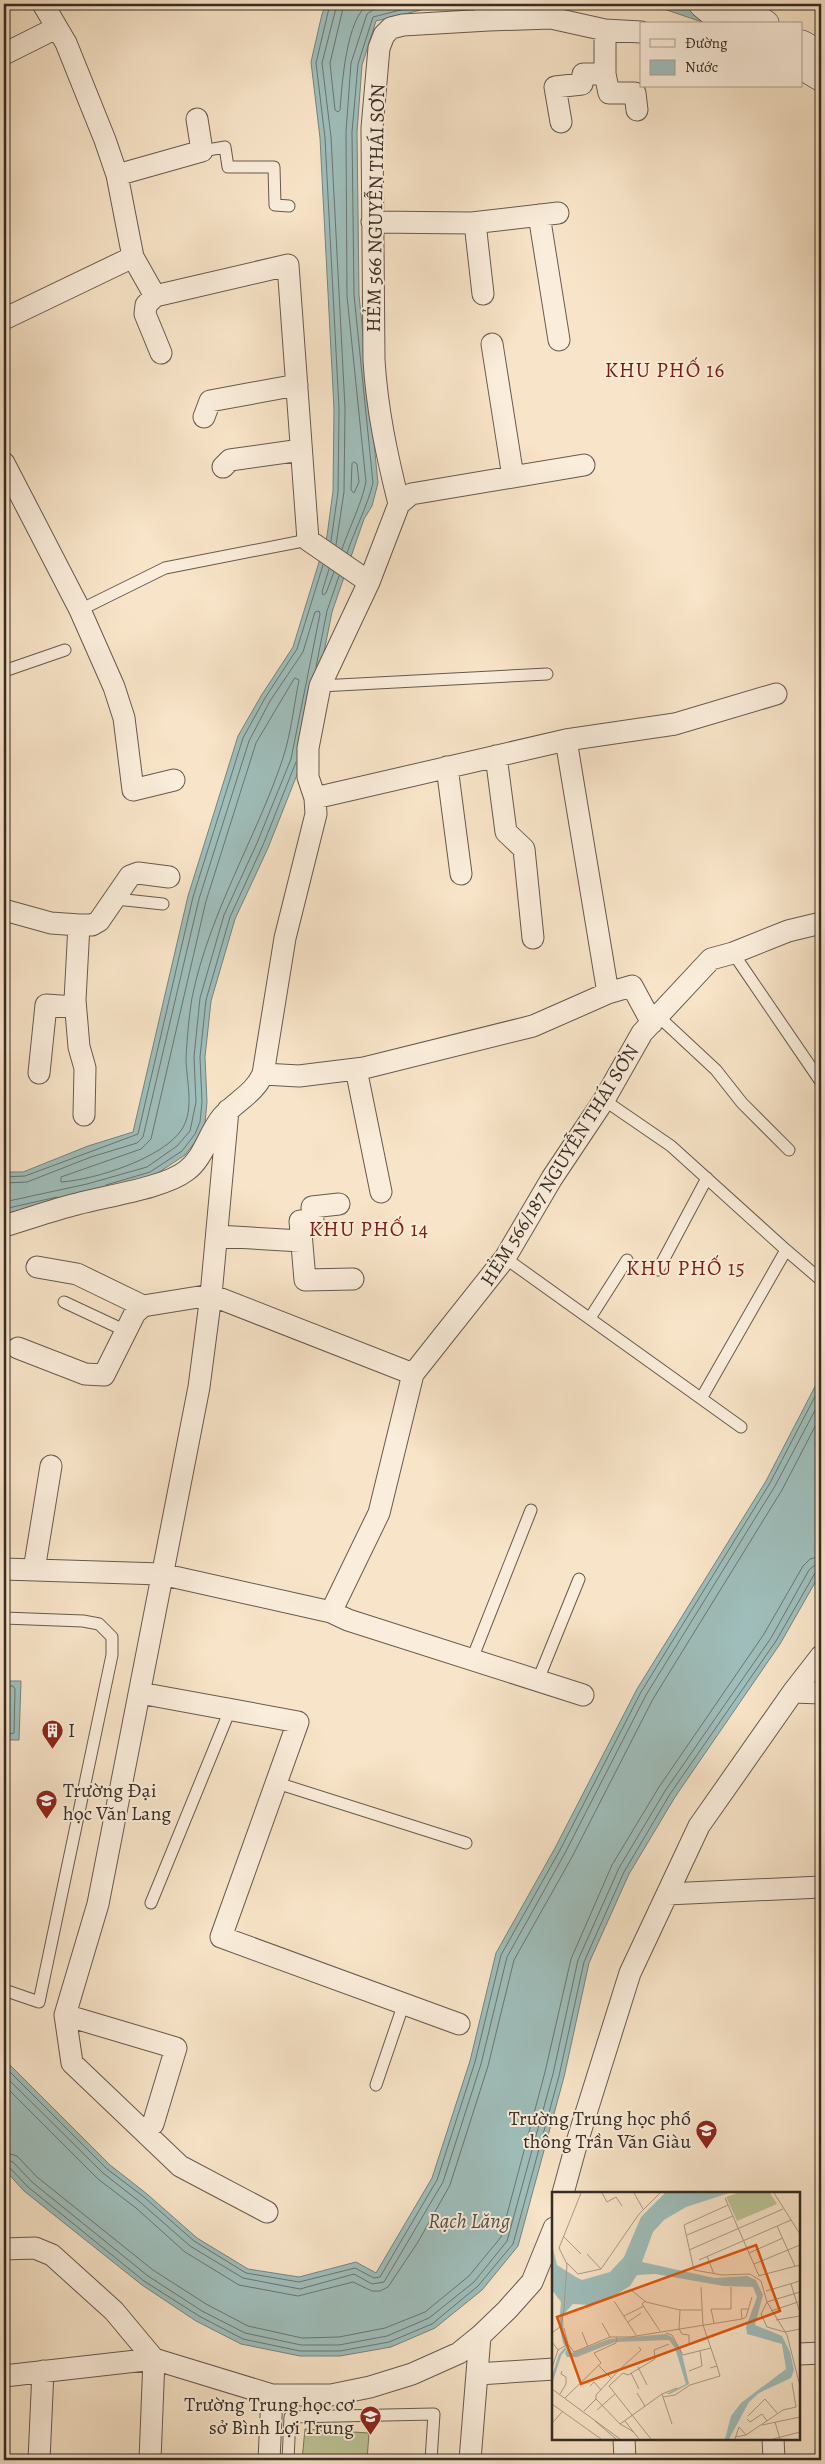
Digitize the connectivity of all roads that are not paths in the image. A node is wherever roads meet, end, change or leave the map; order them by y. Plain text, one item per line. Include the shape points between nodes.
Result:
1 (43, 4) edge
2 (703, 4) edge
3 (731, 4) edge
4 (486, 12) edge
5 (725, 22) edge
6 (762, 22) edge
7 (56, 28) junction
8 (606, 30) junction
9 (640, 32) edge
10 (802, 45) edge
11 (4, 54) edge
12 (821, 55) edge
13 (802, 66) edge
14 (605, 74) junction
15 (821, 77) edge
16 (637, 110) dead end
17 (197, 118) dead end
18 (561, 122) dead end
19 (202, 150) junction
20 (117, 175) junction
21 (289, 206) dead end
22 (372, 222) junction
23 (475, 223) junction
24 (133, 256) junction
25 (483, 294) dead end
26 (155, 296) junction
27 (4, 319) edge
28 (559, 340) dead end
29 (492, 344) dead end
30 (161, 353) dead end
31 (297, 385) junction
32 (204, 417) dead end
33 (301, 450) junction
34 (4, 463) edge
35 (584, 465) dead end
36 (223, 467) dead end
37 (513, 477) junction
38 (400, 504) junction
39 (308, 540) junction
40 (368, 582) junction
41 (80, 610) junction
42 (64, 650) dead end
43 (4, 672) edge
44 (547, 674) dead end
45 (320, 686) junction
46 (776, 694) dead end
47 (566, 740) junction
48 (496, 756) junction
49 (447, 768) junction
50 (174, 780) dead end
51 (315, 798) junction
52 (461, 874) dead end
53 (169, 877) dead end
54 (116, 899) junction
55 (163, 904) dead end
56 (4, 910) edge
57 (821, 923) edge
58 (79, 926) junction
59 (533, 938) dead end
60 (733, 953) junction
61 (608, 994) junction
62 (75, 1007) junction
63 (655, 1019) junction
64 (356, 1069) junction
65 (39, 1073) dead end
66 (263, 1074) junction
67 (821, 1082) edge
68 (604, 1100) junction
69 (228, 1110) junction
70 (84, 1114) dead end
71 (789, 1150) dead end
72 (706, 1178) junction
73 (381, 1192) dead end
74 (339, 1204) dead end
75 (4, 1226) edge
76 (217, 1236) junction
77 (301, 1241) junction
78 (786, 1250) junction
79 (505, 1258) junction
80 (627, 1260) dead end
81 (37, 1267) dead end
82 (658, 1270) dead end
83 (353, 1279) dead end
84 (821, 1280) edge
85 (211, 1295) junction
86 (64, 1302) dead end
87 (143, 1306) junction
88 (590, 1318) junction
89 (126, 1331) junction
90 (18, 1348) dead end
91 (413, 1374) junction
92 (702, 1397) junction
93 (741, 1427) dead end
94 (51, 1466) dead end
95 (531, 1510) dead end
96 (4, 1569) edge
97 (34, 1570) junction
98 (161, 1574) junction
99 (579, 1579) dead end
100 (331, 1612) junction
101 (4, 1618) edge
102 (821, 1656) edge
103 (472, 1659) junction
104 (538, 1680) junction
105 (793, 1692) junction
106 (140, 1693) junction
107 (821, 1693) edge
108 (583, 1695) dead end
109 (230, 1710) junction
110 (277, 1783) junction
111 (466, 1843) dead end
112 (821, 1887) edge
113 (667, 1894) junction
114 (151, 1903) dead end
115 (4, 1990) edge
116 (404, 2003) junction
117 (65, 2015) junction
118 (459, 2024) dead end
119 (376, 2085) dead end
120 (153, 2124) dead end
121 (564, 2192) edge
122 (267, 2212) dead end
123 (552, 2233) edge
124 (4, 2250) edge
125 (480, 2336) junction
126 (821, 2353) edge
127 (800, 2354) edge
128 (154, 2359) junction
129 (552, 2369) edge
130 (43, 2372) junction
131 (478, 2374) junction
132 (4, 2376) edge
133 (272, 2395) junction
134 (624, 2439) edge
135 (773, 2439) edge
136 (39, 2460) edge
137 (150, 2460) edge
138 (269, 2460) edge
139 (288, 2460) edge
140 (431, 2460) edge
141 (470, 2460) edge
142 (625, 2460) edge
143 (774, 2460) edge

1 - 7 street
2 - 5 main road
3 - 6 main road
4 - 8 street via 551,18
4 - 22 street, HẺM 566 NGUYỄN THÁI SƠN via 403,25 391,28 384,36 379,48 372,128
7 - 11 street
7 - 20 street via 66,43
8 - 9 street
8 - 14 street
10 - 12 main road
13 - 15 main road
14 - 16 street via 609,93 635,93
14 - 18 street via 583,74 582,84 555,88
17 - 19 street
19 - 20 street
19 - 21 lane via 225,147 228,167 274,167 275,205
20 - 24 street
22 - 23 street
22 - 38 street, HẺM 566 NGUYỄN THÁI SƠN via 376,398 386,455
23 - 25 street
23 - 28 street via 549,214
24 - 26 street
24 - 27 street
26 - 30 street via 146,305 145,314
26 - 31 street via 288,265
29 - 37 street
31 - 32 street via 210,401
31 - 33 street
33 - 36 street via 230,460
33 - 39 street
34 - 41 street
35 - 37 street
37 - 38 street via 411,494
38 - 40 street
39 - 40 street
39 - 41 lane via 165,568
40 - 45 street
41 - 50 street via 114,686 124,718 133,790
42 - 43 lane
44 - 45 lane
45 - 51 street via 308,748 308,777
46 - 47 street via 675,724
47 - 48 street
47 - 61 street
48 - 49 street
48 - 59 street via 506,832 524,849
49 - 51 street
49 - 52 street
51 - 66 street via 312,836 285,938
53 - 54 street via 138,873 130,876
54 - 55 lane
54 - 58 street via 99,921
56 - 58 street via 34,919
57 - 60 street, HẺM 566/187 NGUYỄN THÁI SƠN via 788,931
58 - 62 street
60 - 63 street, HẺM 566/187 NGUYỄN THÁI SƠN via 711,959
60 - 67 lane
61 - 63 street via 632,986
61 - 64 street via 533,1026
62 - 65 street via 46,1005
62 - 70 street via 79,1047 85,1068
63 - 68 street, HẺM 566/187 NGUYỄN THÁI SƠN via 642,1032
63 - 71 lane via 716,1070
64 - 66 street via 300,1076
64 - 73 street
66 - 69 street via 247,1097
68 - 72 lane via 671,1146
68 - 79 street, HẺM 566/187 NGUYỄN THÁI SƠN via 552,1178
69 - 75 street via 217,1123 199,1158 187,1171 168,1182 75,1204
69 - 76 street
72 - 78 lane
72 - 82 lane
74 - 77 street via 312,1207 313,1220 300,1221
76 - 77 street
76 - 85 street
77 - 83 street via 305,1280
78 - 84 lane
78 - 92 lane
79 - 88 lane
79 - 91 street, HẺM 566/187 NGUYỄN THÁI SƠN
80 - 88 lane
81 - 87 street via 77,1274
85 - 87 street
85 - 91 street
85 - 98 street via 198,1387
86 - 89 lane
87 - 89 street via 135,1313
88 - 92 lane
89 - 90 street via 104,1375 85,1374
91 - 100 street, HẺM 566/187 NGUYỄN THÁI SƠN via 379,1513
92 - 93 lane
94 - 97 street
95 - 103 lane
96 - 97 street
97 - 98 street
98 - 100 street
98 - 106 street
99 - 104 lane
100 - 103 street
101 - 115 lane via 99,1624 112,1637 112,1655 39,2002
102 - 105 street
103 - 104 street
104 - 108 street
105 - 107 street
105 - 113 street via 699,1826
106 - 109 street
106 - 117 street via 98,1904
109 - 110 street via 298,1722
109 - 114 lane
110 - 111 lane
110 - 116 street via 221,1937
112 - 113 street
113 - 121 street via 630,1973
116 - 118 street
116 - 119 lane
117 - 120 street via 176,2048
117 - 122 street via 72,2063 180,2166
123 - 125 street via 532,2282
124 - 128 street via 43,2250 52,2255 114,2311
125 - 131 street
125 - 133 street via 459,2353 412,2374 370,2387 332,2395
126 - 127 street
128 - 130 street
128 - 133 street
128 - 137 street
129 - 131 street
130 - 132 street
130 - 136 street
131 - 141 street
133 - 138 street
134 - 142 street
135 - 143 street
139 - 140 lane via 290,2417 434,2414

